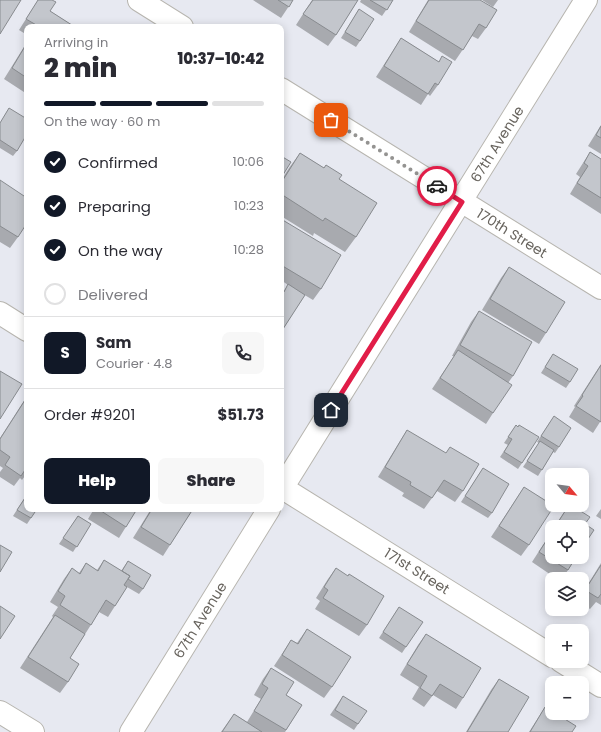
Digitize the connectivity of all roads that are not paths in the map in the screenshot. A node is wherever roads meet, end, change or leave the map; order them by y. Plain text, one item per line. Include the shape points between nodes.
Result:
1 (139, 0) edge
2 (586, 0) edge
3 (177, 24) edge
4 (284, 91) edge
5 (462, 202) junction
6 (601, 288) edge
7 (0, 313) edge
8 (24, 328) edge
9 (284, 483) edge
10 (284, 490) edge
11 (267, 512) edge
12 (545, 652) edge
13 (572, 668) edge
14 (601, 686) edge
15 (0, 712) edge
16 (32, 732) edge
17 (131, 732) edge

1 - 3 street
2 - 5 street, 67th Avenue
4 - 5 street, 170th Street
5 - 6 street, 170th Street
5 - 9 street, 67th Avenue
7 - 8 street
10 - 12 street, 171st Street
11 - 17 street, 67th Avenue
13 - 14 street
15 - 16 street

